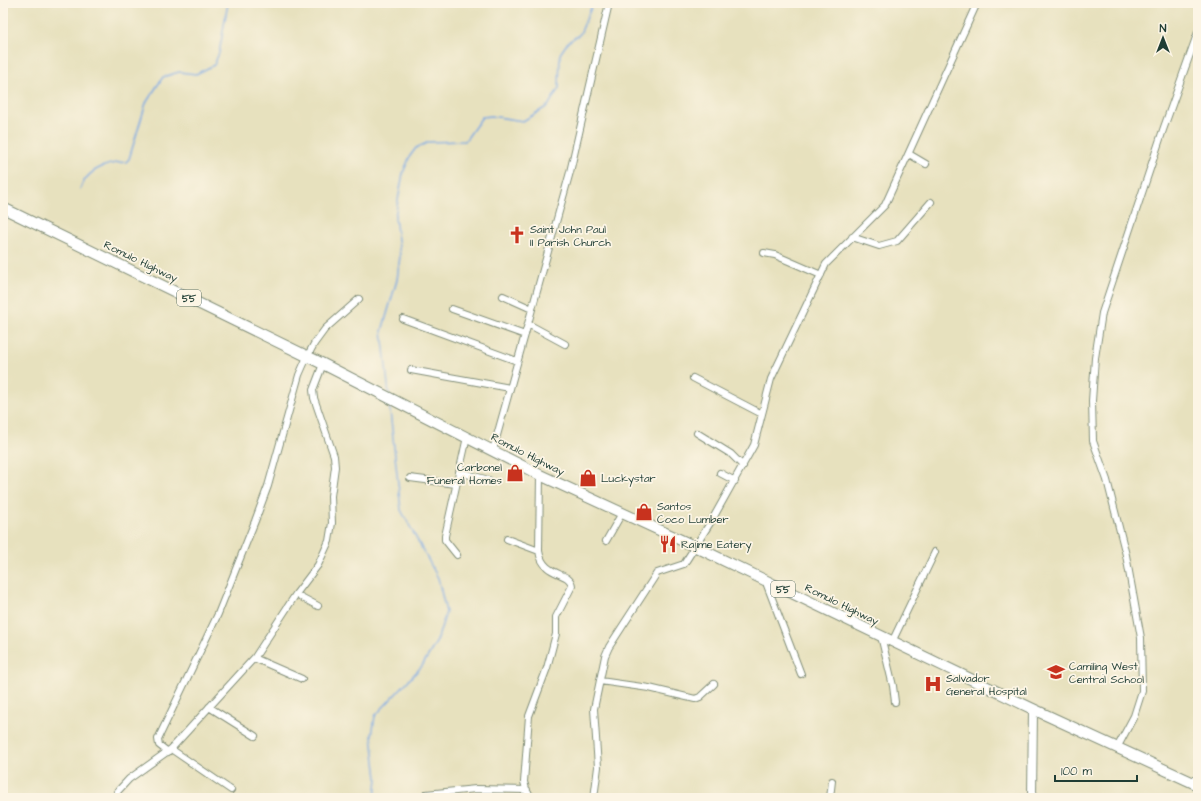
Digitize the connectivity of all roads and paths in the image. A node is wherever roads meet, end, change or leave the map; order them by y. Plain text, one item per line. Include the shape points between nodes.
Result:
1 (609, 3) edge
2 (977, 3) edge
3 (1198, 32) edge
4 (909, 154) junction
5 (926, 164) dead end
6 (931, 202) dead end
7 (3, 208) edge
8 (852, 237) junction
9 (764, 253) dead end
10 (821, 275) junction
11 (503, 296) dead end
12 (359, 299) dead end
13 (452, 309) dead end
14 (532, 309) junction
15 (403, 319) dead end
16 (528, 324) junction
17 (525, 334) junction
18 (565, 344) dead end
19 (307, 357) junction
20 (518, 361) junction
21 (323, 364) junction
22 (411, 370) dead end
23 (693, 378) dead end
24 (510, 388) junction
25 (762, 414) junction
26 (698, 433) dead end
27 (467, 437) junction
28 (493, 450) junction
29 (743, 466) junction
30 (459, 472) junction
31 (720, 473) dead end
32 (540, 475) junction
33 (410, 478) dead end
34 (489, 480) dead end
35 (734, 481) junction
36 (456, 484) junction
37 (622, 513) junction
38 (507, 538) dead end
39 (606, 541) dead end
40 (696, 547) junction
41 (539, 551) junction
42 (935, 552) dead end
43 (457, 555) dead end
44 (765, 580) junction
45 (298, 596) junction
46 (318, 606) dead end
47 (881, 636) junction
48 (892, 642) junction
49 (254, 658) junction
50 (801, 674) dead end
51 (302, 679) dead end
52 (600, 681) junction
53 (714, 684) dead end
54 (895, 702) dead end
55 (209, 707) junction
56 (1034, 710) junction
57 (255, 736) dead end
58 (1117, 748) junction
59 (169, 750) junction
60 (832, 781) dead end
61 (1198, 785) edge
62 (232, 790) dead end
63 (526, 790) junction
64 (426, 794) dead end
65 (116, 798) edge
66 (533, 798) edge
67 (594, 798) edge
68 (830, 798) edge
69 (1032, 798) edge

1 - 14 street via 570,172
2 - 4 street
3 - 58 street via 1102,313 1096,345 1092,401 1093,441 1107,480 1126,555 1141,638 1142,691 1134,716
4 - 5 street
4 - 8 street via 885,205
6 - 8 street via 897,241 880,246
7 - 19 highway, Romulo Highway / 55
8 - 10 street via 829,260
9 - 10 street via 776,255
10 - 25 street via 771,379
11 - 14 street
12 - 19 street via 326,329
13 - 17 street
14 - 16 street
15 - 20 street
16 - 17 street
16 - 18 street
17 - 20 street
19 - 21 highway, Romulo Highway / 55
19 - 59 street via 299,375 256,521 218,614 158,739 159,745
20 - 24 street
21 - 27 highway, Romulo Highway / 55
21 - 45 street via 313,390 334,456 332,523 329,541 318,565
22 - 24 street
23 - 25 street
24 - 28 street
25 - 29 street via 754,445
26 - 29 street via 731,454
27 - 28 highway, Romulo Highway / 55
27 - 30 street
28 - 32 highway, Romulo Highway / 55
29 - 35 street
30 - 34 street
30 - 36 street
31 - 35 street
32 - 37 highway, Romulo Highway / 55
32 - 41 street
33 - 36 street
35 - 40 street
36 - 43 street via 445,540
37 - 39 street
37 - 40 highway, Romulo Highway / 55
38 - 41 street
40 - 44 highway, Romulo Highway / 55
40 - 52 street via 684,564 657,573 650,582 609,647
41 - 63 street via 542,564 568,578 572,586 556,617 556,634 547,668 529,716 524,773
42 - 48 street
44 - 47 highway, Romulo Highway / 55
44 - 50 street
45 - 46 street
45 - 49 street
47 - 48 highway, Romulo Highway / 55
47 - 54 street
48 - 56 highway, Romulo Highway / 55
49 - 51 street
49 - 55 street
52 - 53 street via 653,689 695,699
52 - 67 street via 594,710 598,767
55 - 57 street
55 - 59 street
56 - 58 highway, Romulo Highway / 55
56 - 69 street
58 - 61 highway, Romulo Highway / 55
59 - 62 street
59 - 65 street via 129,779
60 - 68 street
63 - 64 street via 476,789
63 - 66 street

